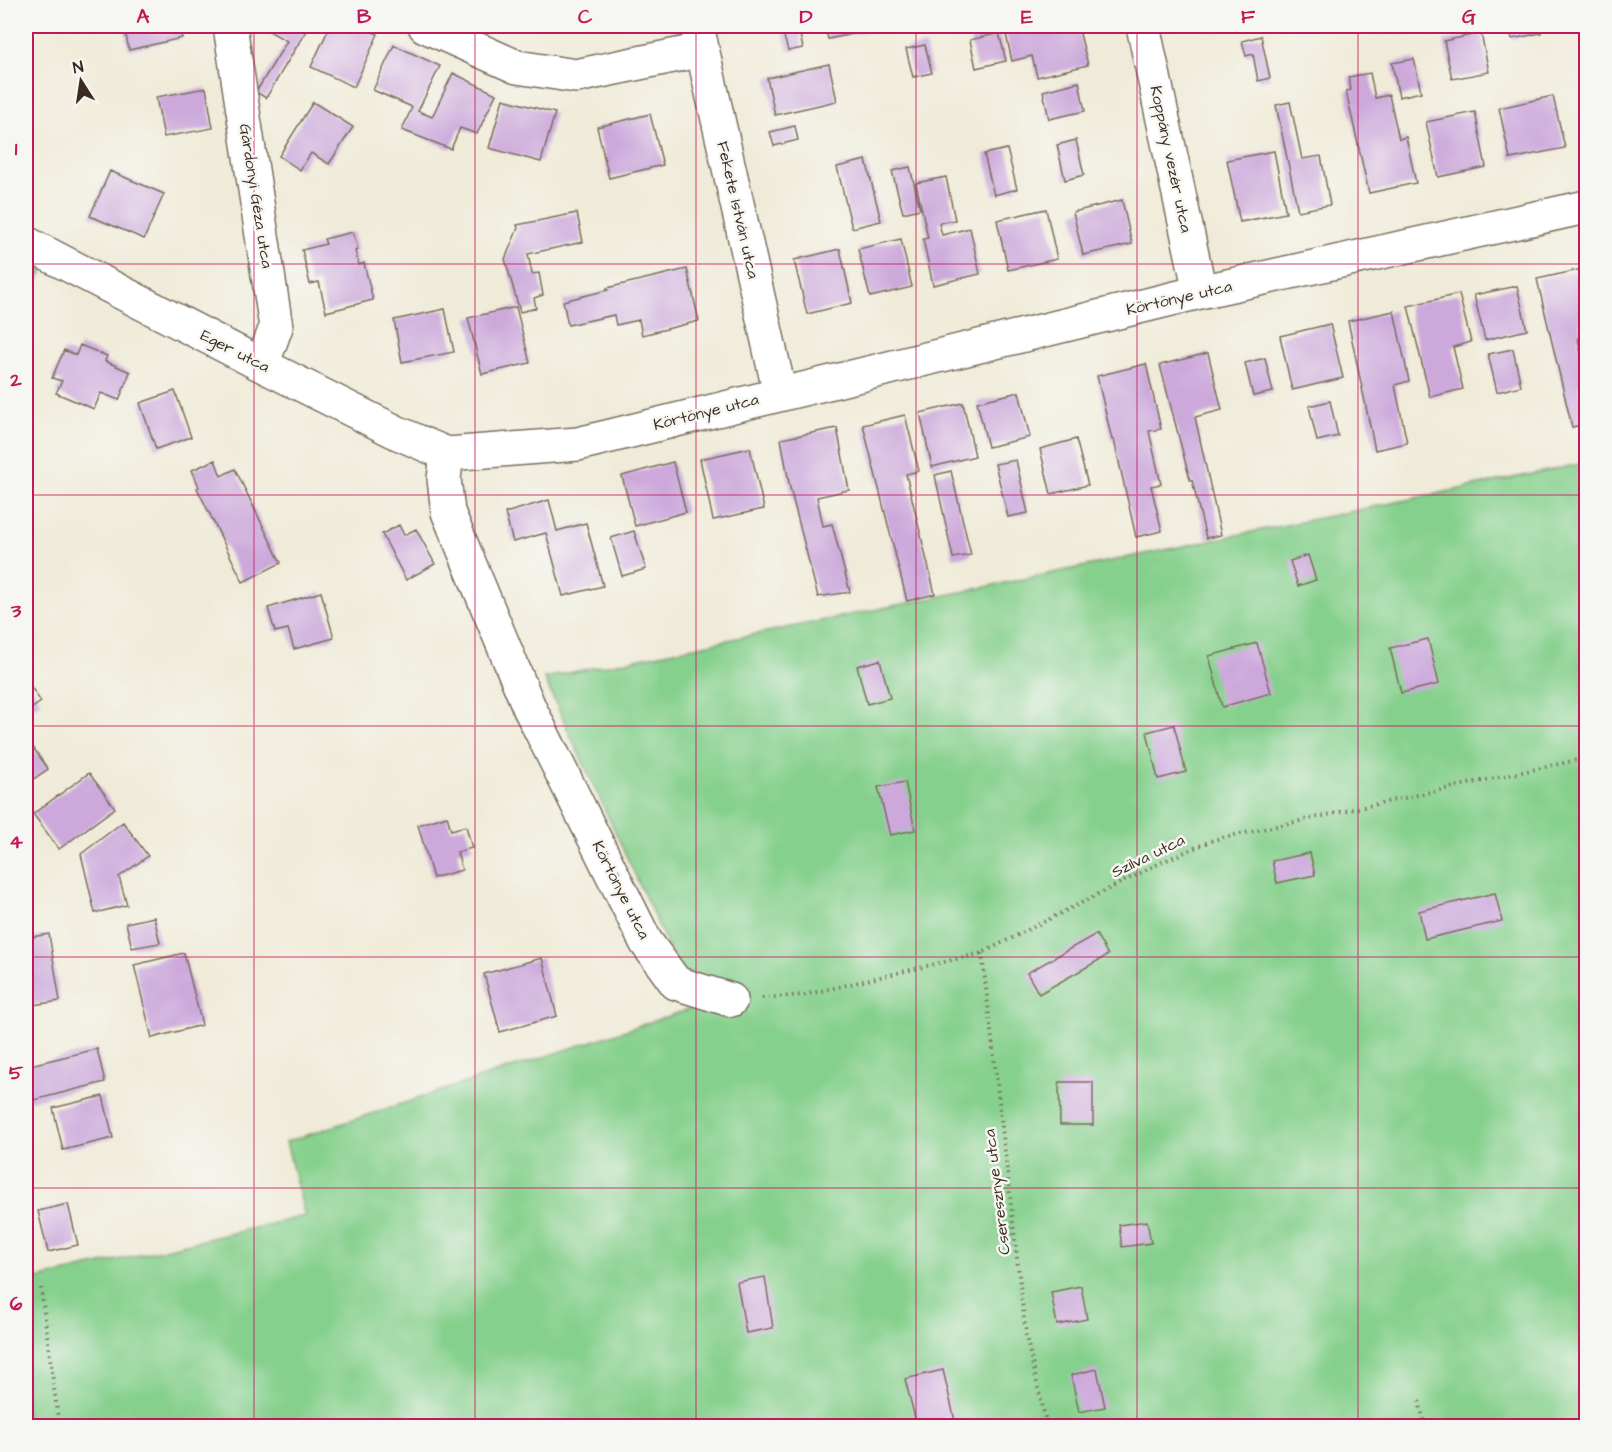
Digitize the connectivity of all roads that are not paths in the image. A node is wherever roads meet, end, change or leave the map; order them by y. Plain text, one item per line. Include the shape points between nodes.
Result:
1 (230, 26) edge
2 (425, 26) edge
3 (1143, 26) edge
4 (700, 38) edge
5 (1587, 207) edge
6 (26, 243) edge
7 (1200, 292) junction
8 (262, 365) junction
9 (780, 394) junction
10 (447, 454) junction
11 (731, 1000) road end

1 - 8 street, Gárdonyi Géza utca via 276,327
2 - 4 street via 517,67 576,76
3 - 7 street, Koppány vezér utca
4 - 9 street, Fekete István utca
5 - 7 street, Körtönye utca
6 - 8 street, Eger utca
7 - 9 street, Körtönye utca
8 - 10 street, Eger utca
9 - 10 street, Körtönye utca via 578,444
10 - 11 street, Körtönye utca via 444,479 448,512 529,707 646,942 676,983

